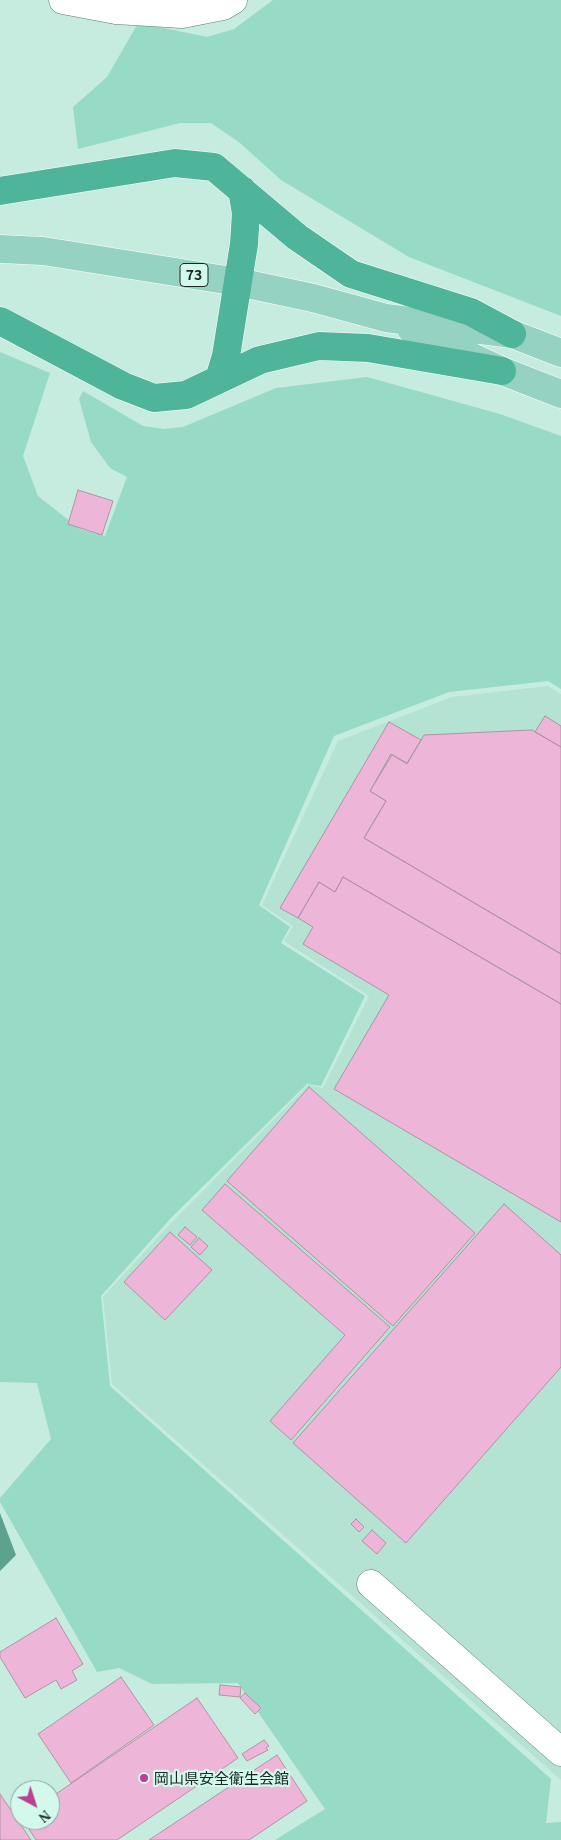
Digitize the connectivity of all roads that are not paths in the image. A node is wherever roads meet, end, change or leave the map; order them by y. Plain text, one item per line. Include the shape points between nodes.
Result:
1 (63, 0) edge
2 (233, 0) edge
3 (242, 190) junction
4 (0, 191) edge
5 (0, 249) edge
6 (238, 282) junction
7 (386, 318) junction
8 (0, 321) edge
9 (512, 334) junction
10 (561, 353) edge
11 (502, 371) junction
12 (219, 379) junction
13 (561, 394) edge
14 (372, 1584) dead end
15 (561, 1752) edge

1 - 2 street via 116,10 182,14 223,6
3 - 4 highway via 214,167 175,163
3 - 6 highway via 246,213
3 - 9 highway via 297,237 351,274 471,312
5 - 6 main road, 73 via 42,251
6 - 7 main road, 73
6 - 12 highway
7 - 9 main road, 73
7 - 11 main road, 73
8 - 12 highway via 123,386 154,398 186,395
9 - 10 main road, 73
11 - 12 highway via 368,348 319,346 260,360
11 - 13 main road, 73
14 - 15 street

